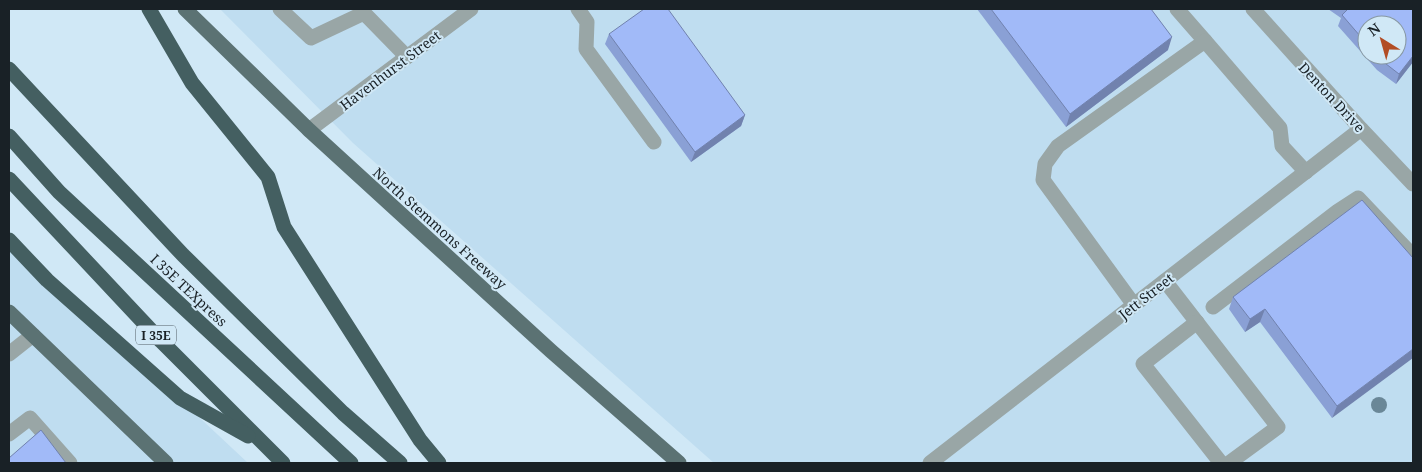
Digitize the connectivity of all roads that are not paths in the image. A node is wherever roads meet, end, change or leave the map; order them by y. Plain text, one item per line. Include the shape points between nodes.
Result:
1 (149, 9) edge
2 (185, 9) edge
3 (280, 9) edge
4 (471, 9) edge
5 (578, 9) edge
6 (1177, 9) edge
7 (1252, 9) edge
8 (367, 11) edge
9 (1205, 41) junction
10 (407, 57) junction
11 (9, 69) edge
12 (1361, 129) junction
13 (309, 130) junction
14 (9, 136) edge
15 (654, 142) dead end
16 (1306, 172) junction
17 (9, 179) edge
18 (1413, 184) edge
19 (9, 240) edge
20 (1413, 256) edge
21 (1165, 281) junction
22 (1134, 305) junction
23 (1213, 307) dead end
24 (9, 312) edge
25 (1197, 322) junction
26 (33, 335) junction
27 (9, 354) edge
28 (9, 434) edge
29 (264, 445) junction
30 (70, 463) edge
31 (166, 463) edge
32 (283, 463) edge
33 (351, 463) edge
34 (400, 463) edge
35 (439, 463) edge
36 (679, 463) edge
37 (930, 463) edge
38 (1221, 463) edge
39 (1229, 463) edge

1 - 35 highway via 192,83 268,177 284,226 420,440
2 - 13 main road, North Stemmons Freeway
3 - 8 street via 311,38
4 - 10 street, Havenhurst Street
5 - 15 street via 587,22 586,48
6 - 9 street
7 - 12 street, Denton Drive
8 - 10 street
9 - 16 street via 1280,128 1282,146
9 - 22 street via 1058,146 1045,164 1043,180
10 - 13 street, Havenhurst Street
11 - 34 highway via 182,255
12 - 16 street, Jett Street
12 - 18 street, Denton Drive
13 - 36 main road, North Stemmons Freeway via 550,351
14 - 33 highway, I 35E TEXpress via 59,192
16 - 21 street, Jett Street
17 - 29 highway, I 35E
19 - 29 highway via 48,280 180,398
20 - 23 street via 1358,198
21 - 22 street, Jett Street
21 - 25 street
22 - 37 street, Jett Street
24 - 26 main road
25 - 38 street via 1143,364
25 - 39 street via 1278,427
26 - 27 street
26 - 31 main road
28 - 30 street via 30,418
29 - 32 highway, I 35E

